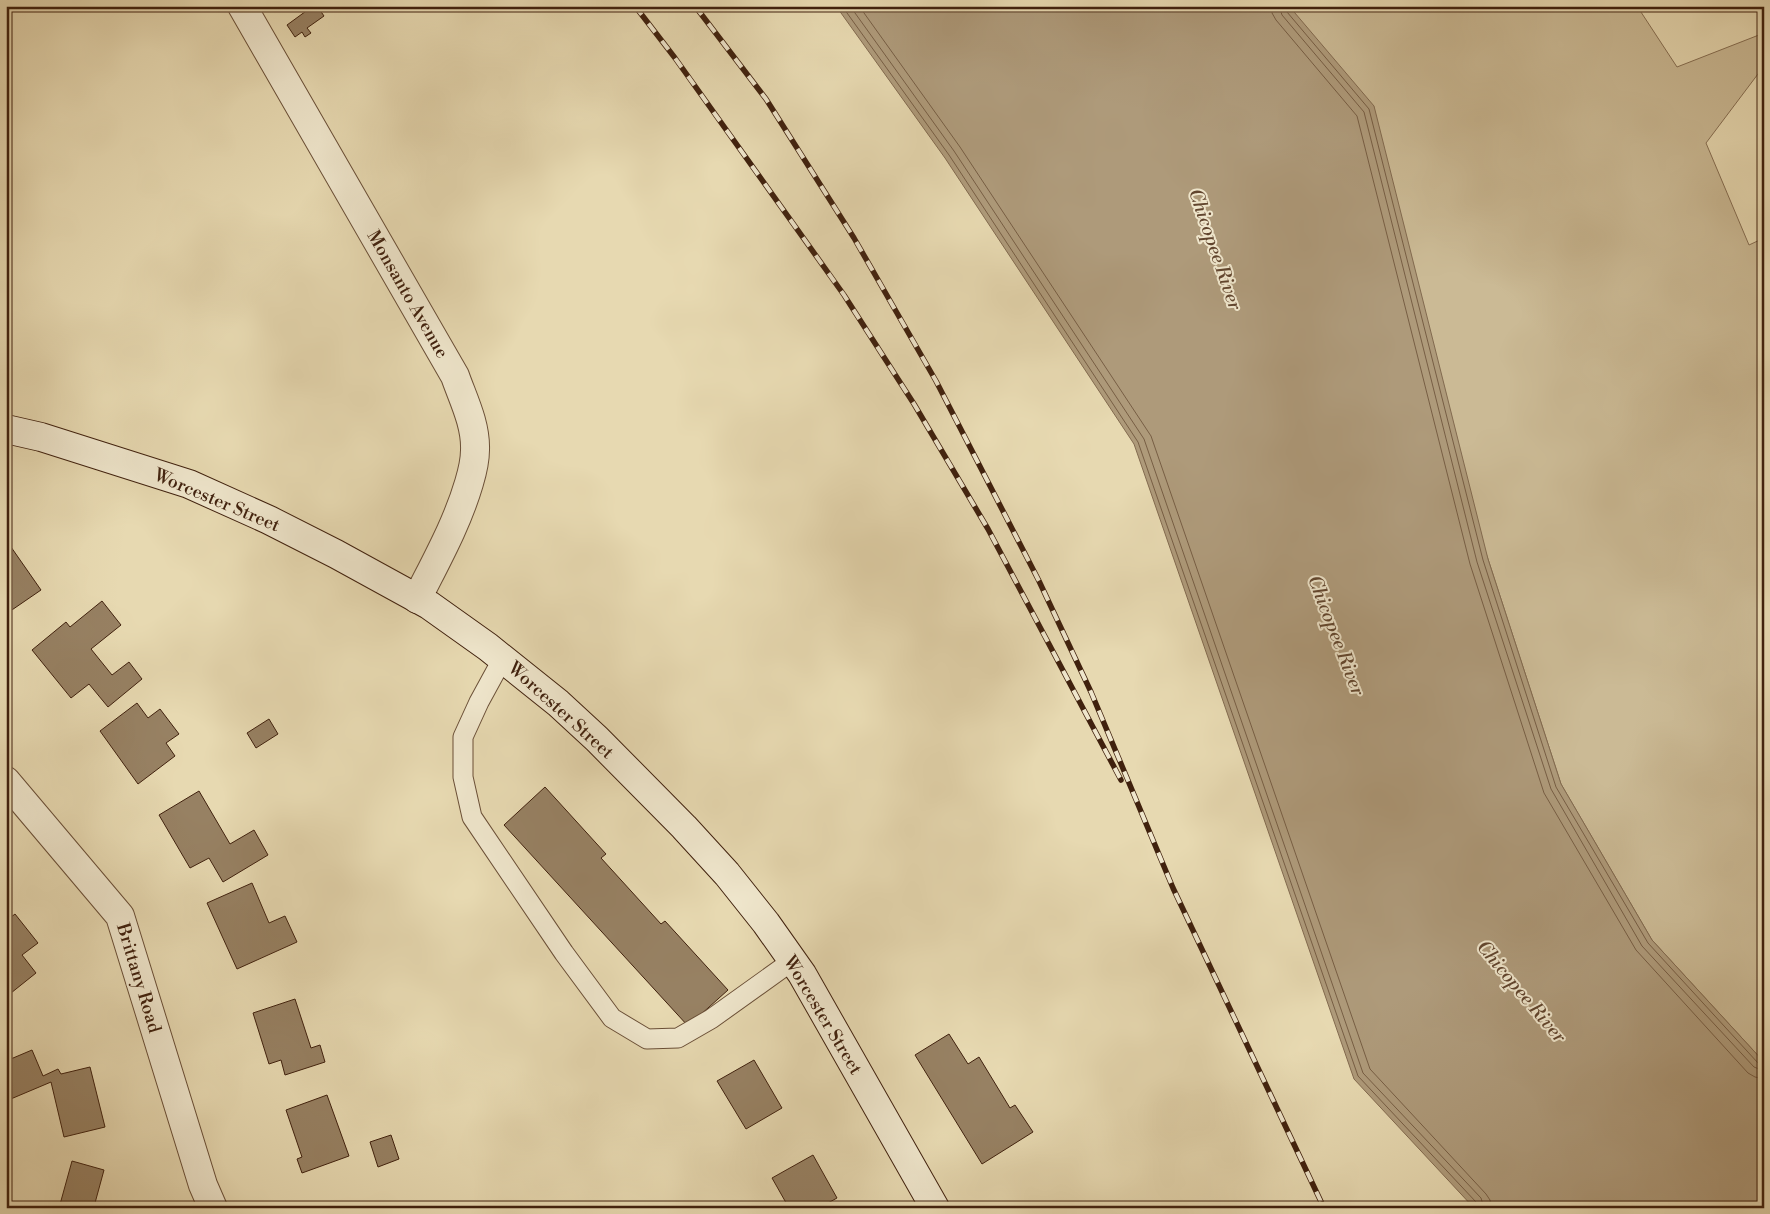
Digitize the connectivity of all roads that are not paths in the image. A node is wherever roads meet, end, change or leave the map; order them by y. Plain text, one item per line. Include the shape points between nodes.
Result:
1 (242, 6) edge
2 (6, 429) edge
3 (417, 599) junction
4 (503, 658) junction
5 (6, 781) edge
6 (792, 961) junction
7 (204, 1200) edge
8 (935, 1208) edge

1 - 3 main road, Monsanto Avenue via 455,376 472,425 476,449 466,491 448,538
2 - 3 main road, Worcester Street via 40,436 189,484 269,520
3 - 4 main road, Worcester Street
4 - 6 main road, Worcester Street via 578,721 668,810 727,874
4 - 6 lane via 463,737 463,777 472,817 612,1018 647,1039 678,1038 725,1010
5 - 7 main road, Brittany Road via 120,916
6 - 8 main road, Worcester Street

